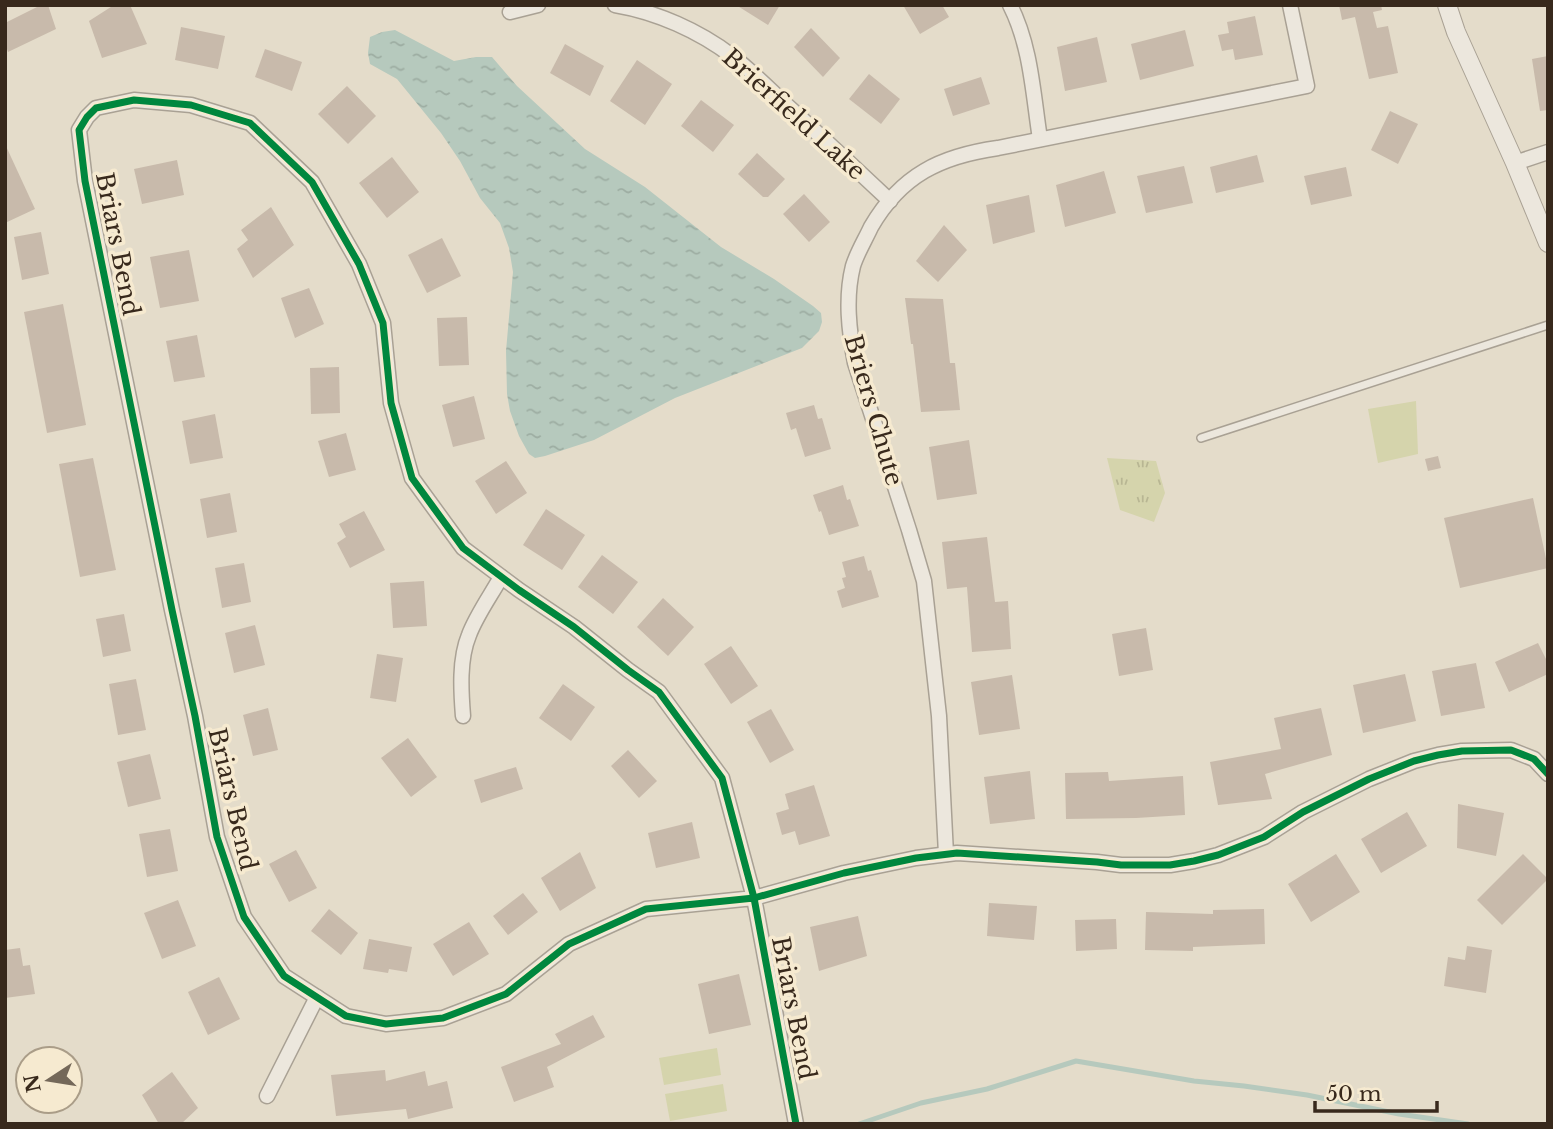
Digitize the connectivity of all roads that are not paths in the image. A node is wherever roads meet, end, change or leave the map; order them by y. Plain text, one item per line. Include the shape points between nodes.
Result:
1 (538, 5) edge
2 (615, 5) edge
3 (1010, 5) edge
4 (1290, 5) edge
5 (1447, 5) edge
6 (510, 12) dead end
7 (1040, 139) junction
8 (1548, 152) edge
9 (1515, 163) junction
10 (890, 201) junction
11 (1548, 243) edge
12 (1548, 325) edge
13 (1200, 438) dead end
14 (501, 577) junction
15 (463, 716) dead end
16 (1548, 774) edge
17 (946, 854) junction
18 (754, 898) junction
19 (317, 997) junction
20 (267, 1096) dead end
21 (796, 1124) edge

1 - 6 street
2 - 10 street, Brierfield Lake via 670,21 734,57
3 - 7 street via 1025,44
4 - 7 street, Briers Chute via 1307,86
5 - 9 street
7 - 10 street, Briers Chute via 948,159 906,183
8 - 9 street
9 - 11 street
10 - 17 street, Briers Chute via 853,265 850,339 924,581 939,716
12 - 13 lane
14 - 15 street via 468,635 462,668
14 - 18 street, Briars Bend via 659,692 722,778
14 - 19 street, Briars Bend via 463,548 412,478 391,403 383,323 359,264 312,182 250,123 191,104 134,100 96,108 79,130 85,181 217,837 244,917 284,976
16 - 17 street via 1534,760 1511,750 1438,755 1357,784 1241,847 1170,865
17 - 18 street via 844,873
18 - 19 street, Briars Bend via 646,909 569,944 506,994 443,1018 386,1024 346,1016
18 - 21 street, Briars Bend
19 - 20 street

